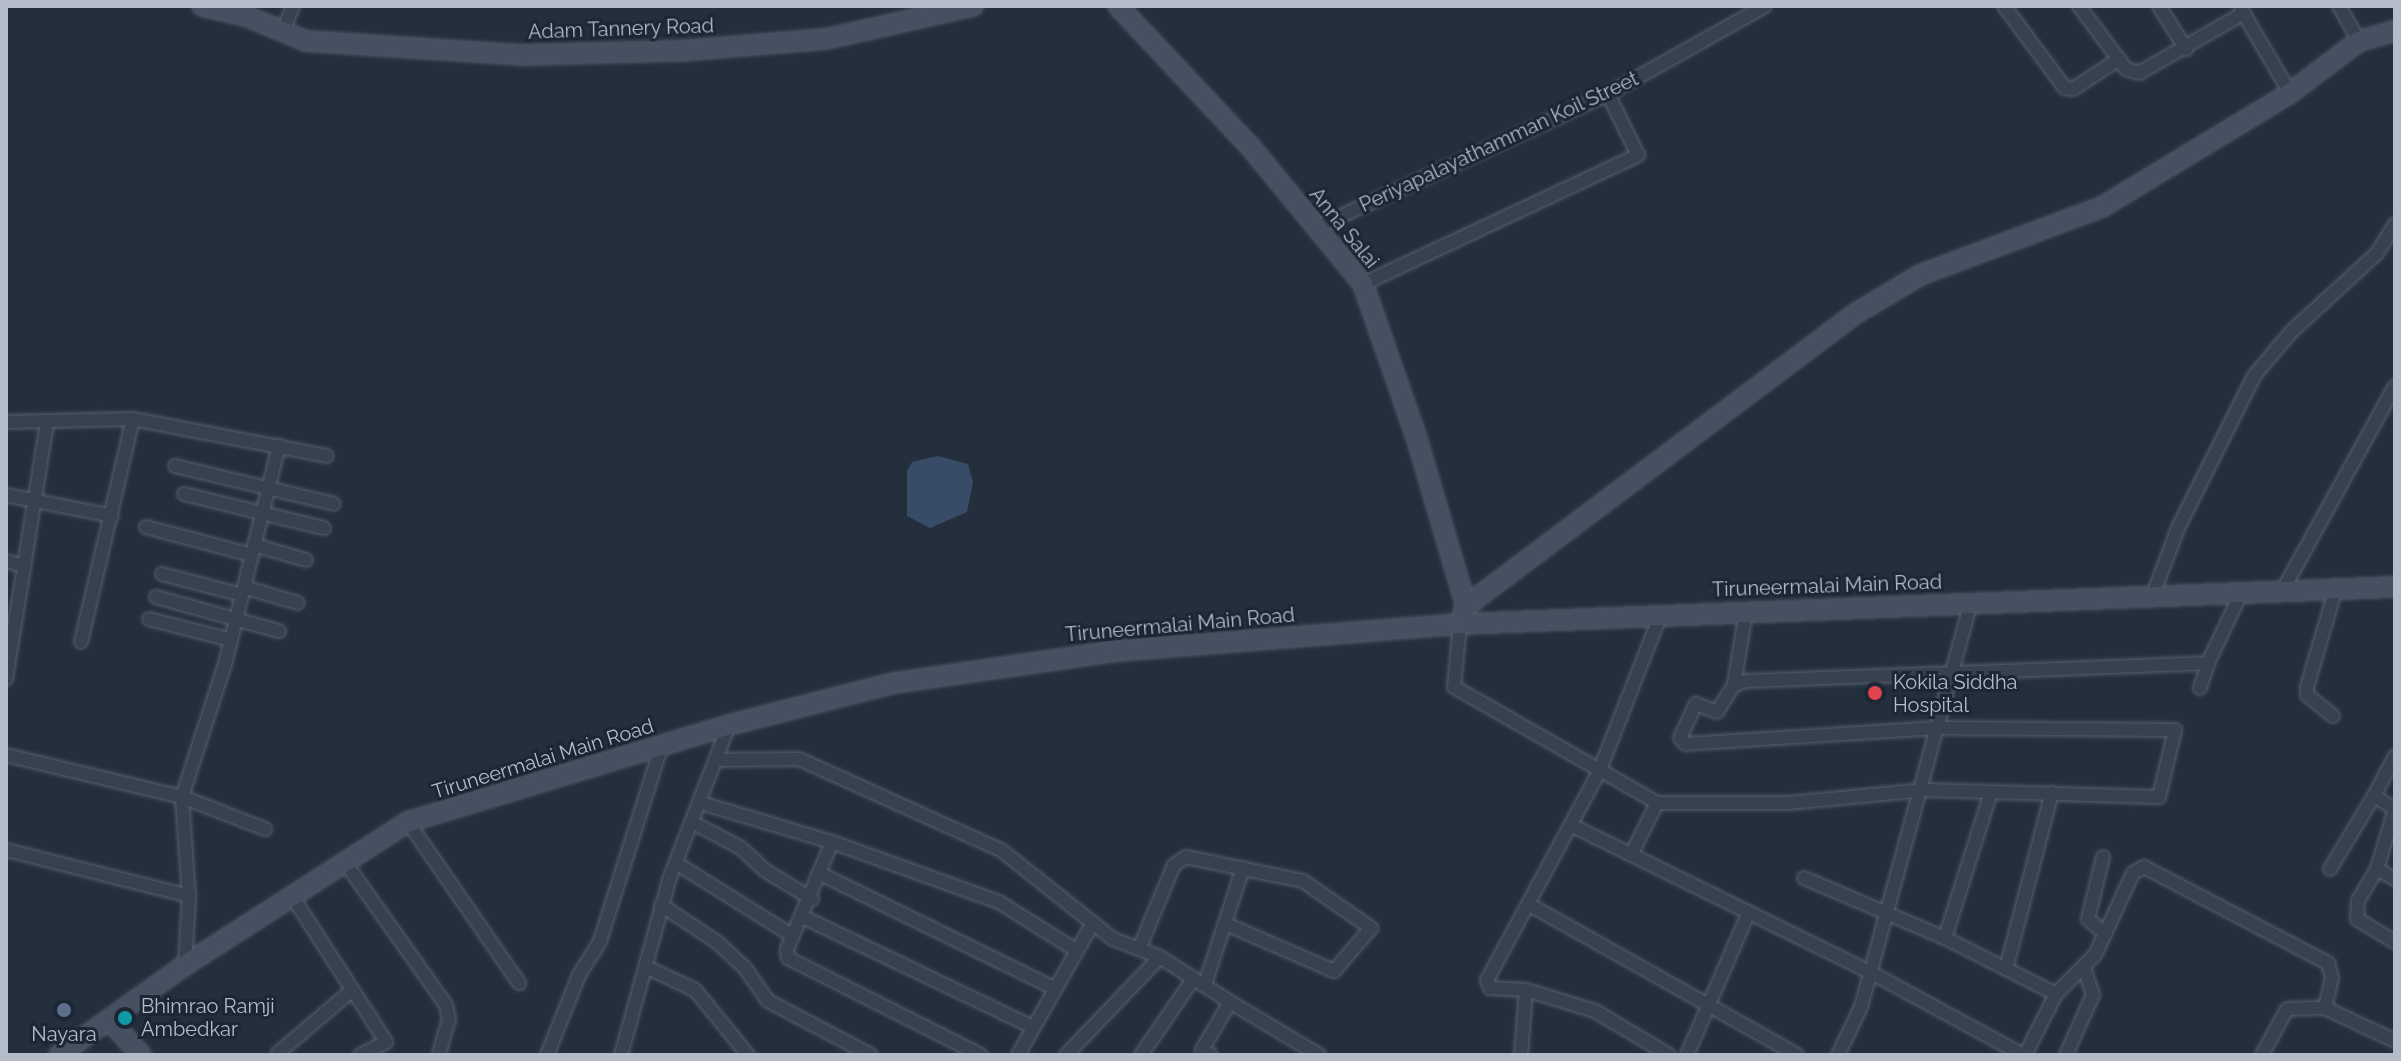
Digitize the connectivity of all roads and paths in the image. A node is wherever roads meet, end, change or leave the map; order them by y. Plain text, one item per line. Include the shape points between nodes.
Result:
1 (293, 6) edge
2 (973, 6) edge
3 (1118, 6) edge
4 (1765, 6) edge
5 (2004, 6) edge
6 (2079, 6) edge
7 (2159, 6) edge
8 (2339, 6) edge
9 (212, 7) edge
10 (2242, 10) edge
11 (248, 11) edge
12 (917, 12) edge
13 (283, 31) junction
14 (2395, 31) edge
15 (2359, 41) junction
16 (2186, 49) junction
17 (2119, 59) junction
18 (2290, 93) junction
19 (1608, 94) junction
20 (2395, 224) edge
21 (1315, 228) junction
22 (1363, 284) junction
23 (2395, 386) edge
24 (133, 419) junction
25 (6, 422) edge
26 (47, 423) junction
27 (279, 446) junction
28 (327, 456) dead end
29 (175, 466) dead end
30 (268, 487) junction
31 (184, 494) dead end
32 (6, 495) edge
33 (33, 502) junction
34 (334, 504) dead end
35 (262, 512) junction
36 (112, 516) junction
37 (146, 527) dead end
38 (324, 528) dead end
39 (253, 550) junction
40 (306, 560) dead end
41 (6, 561) edge
42 (24, 566) junction
43 (162, 574) dead end
44 (2395, 587) edge
45 (2284, 588) junction
46 (2336, 588) junction
47 (243, 591) junction
48 (2242, 591) junction
49 (2153, 595) junction
50 (156, 597) dead end
51 (298, 603) dead end
52 (1971, 603) junction
53 (1746, 612) junction
54 (1463, 615) junction
55 (1660, 616) junction
56 (237, 617) junction
57 (149, 619) dead end
58 (279, 631) dead end
59 (12, 633) edge
60 (231, 640) junction
61 (81, 642) dead end
62 (2208, 663) junction
63 (1953, 674) junction
64 (6, 679) edge
65 (1734, 685) junction
66 (2200, 688) dead end
67 (2333, 716) dead end
68 (729, 725) junction
69 (1938, 728) junction
70 (661, 748) junction
71 (6, 755) edge
72 (2395, 756) edge
73 (719, 760) junction
74 (1599, 772) junction
75 (1924, 790) junction
76 (1991, 792) junction
77 (2052, 793) junction
78 (2374, 796) junction
79 (182, 797) junction
80 (701, 803) junction
81 (1657, 803) junction
82 (2395, 809) edge
83 (408, 822) junction
84 (694, 823) junction
85 (1573, 826) junction
86 (265, 829) dead end
87 (2390, 841) edge
88 (832, 842) junction
89 (6, 850) edge
90 (1631, 855) junction
91 (2103, 857) dead end
92 (344, 861) junction
93 (676, 863) junction
94 (1243, 868) junction
95 (2330, 869) dead end
96 (2377, 869) junction
97 (823, 875) junction
98 (1804, 878) dead end
99 (2395, 879) edge
100 (189, 896) junction
101 (292, 896) junction
102 (812, 899) junction
103 (661, 905) junction
104 (1530, 905) junction
105 (1883, 911) junction
106 (1748, 914) junction
107 (803, 917) junction
108 (1092, 924) junction
109 (1228, 925) junction
110 (2105, 934) junction
111 (793, 936) junction
112 (1945, 938) junction
113 (2395, 942) edge
114 (1074, 949) junction
115 (1139, 949) junction
116 (1160, 957) junction
117 (185, 965) junction
118 (648, 968) junction
119 (2006, 969) junction
120 (2085, 970) junction
121 (1870, 972) junction
122 (1200, 981) junction
123 (519, 983) dead end
124 (1052, 987) junction
125 (1526, 990) junction
126 (351, 991) junction
127 (2056, 994) junction
128 (1230, 1002) junction
129 (1708, 1007) junction
130 (2325, 1008) junction
131 (111, 1022) junction
132 (1031, 1026) junction
133 (2395, 1041) edge
134 (62, 1052) edge
135 (278, 1053) edge
136 (1204, 1053) edge
137 (1845, 1053) edge
138 (141, 1055) edge
139 (360, 1055) edge
140 (439, 1055) edge
141 (547, 1055) edge
142 (621, 1055) edge
143 (748, 1055) edge
144 (871, 1055) edge
145 (981, 1055) edge
146 (1018, 1055) edge
147 (1066, 1055) edge
148 (1141, 1055) edge
149 (1319, 1055) edge
150 (1521, 1055) edge
151 (1669, 1055) edge
152 (1687, 1055) edge
153 (1797, 1055) edge
154 (2024, 1055) edge
155 (2066, 1055) edge
156 (2262, 1055) edge

1 - 13 street
2 - 12 street
3 - 21 street, Anna Salai via 1253,150
4 - 19 street, Periyapalayathamman Koil Street
5 - 17 street via 2065,88 2073,89
6 - 17 street
7 - 16 street
8 - 15 street
9 - 11 street, Adam Tannery Road
10 - 16 street
10 - 18 street
11 - 13 street, Adam Tannery Road
12 - 13 street, Adam Tannery Road via 826,39 679,51 521,55 322,43
14 - 15 street
15 - 18 street
16 - 17 street via 2139,73
18 - 54 street via 2102,207 1920,275 1853,315
19 - 21 street, Periyapalayathamman Koil Street
19 - 22 street via 1638,155
20 - 49 street via 2377,253 2292,331 2254,376 2178,528
21 - 22 street, Anna Salai
22 - 54 street, Anna Salai via 1388,346
23 - 45 street
24 - 26 street
24 - 27 street
24 - 36 street
25 - 26 street
26 - 33 street
27 - 28 street
27 - 30 street
29 - 30 street
30 - 34 street
30 - 35 street
31 - 35 street
32 - 33 street
33 - 36 street
33 - 42 street
35 - 38 street
35 - 39 street
36 - 61 street
37 - 39 street
39 - 40 street
39 - 47 street
41 - 42 street
42 - 59 street
43 - 47 street
44 - 46 street, Tiruneermalai Main Road
45 - 46 street, Tiruneermalai Main Road
45 - 48 street, Tiruneermalai Main Road
46 - 67 street via 2307,687 2307,695
47 - 51 street
47 - 56 street
48 - 49 street, Tiruneermalai Main Road
48 - 62 street
49 - 52 street, Tiruneermalai Main Road
50 - 56 street
52 - 53 street, Tiruneermalai Main Road
52 - 63 street
53 - 55 street, Tiruneermalai Main Road
53 - 65 street
54 - 55 street, Tiruneermalai Main Road
54 - 68 street, Tiruneermalai Main Road via 1116,651 894,683
54 - 74 street via 1454,687
55 - 74 street
56 - 58 street
56 - 60 street
57 - 60 street
59 - 64 street
60 - 79 street
62 - 63 street
62 - 66 street
63 - 65 street
63 - 69 street
65 - 69 street via 1717,712 1696,704 1682,742
68 - 70 street, Tiruneermalai Main Road
68 - 73 street
69 - 75 street
69 - 77 street via 2175,730 2159,797
70 - 83 street, Tiruneermalai Main Road
70 - 141 street via 600,941 579,975
71 - 79 street
72 - 78 street
73 - 80 street
73 - 108 street via 799,759 883,793 1001,850
74 - 81 street
74 - 85 street
75 - 76 street
75 - 81 street via 1789,803
75 - 105 street
76 - 77 street
76 - 112 street
77 - 119 street
78 - 82 street
78 - 95 street
79 - 86 street
79 - 100 street
80 - 84 street
80 - 88 street
81 - 90 street
82 - 87 street
83 - 92 street, Tiruneermalai Main Road
83 - 123 street
84 - 93 street
84 - 102 street via 741,848
85 - 90 street
85 - 104 street
87 - 96 street
88 - 97 street
88 - 114 street via 999,902
89 - 100 street
90 - 106 street
91 - 110 street via 2088,919
92 - 101 street, Tiruneermalai Main Road
92 - 140 street via 446,1005 449,1019
93 - 103 street
93 - 111 street
94 - 109 street
94 - 109 street via 1320,889 1371,928 1334,971
94 - 115 street via 1178,859
96 - 99 street
96 - 113 street via 2358,901 2357,919
97 - 102 street
97 - 124 street
98 - 105 street
100 - 117 street
101 - 117 street, Tiruneermalai Main Road
101 - 126 street
102 - 107 street
103 - 118 street
103 - 144 street via 717,942 745,968 768,1001
104 - 125 street via 1487,980 1490,988
104 - 129 street
105 - 112 street
105 - 121 street
106 - 121 street
106 - 129 street
107 - 111 street
107 - 132 street
108 - 114 street
108 - 115 street
109 - 122 street
110 - 120 street
110 - 130 street via 2133,873 2144,867 2328,963 2332,978
111 - 145 street via 788,958
112 - 119 street
114 - 124 street
115 - 116 street
116 - 122 street
116 - 147 street
117 - 131 street, Tiruneermalai Main Road
118 - 142 street
118 - 143 street via 695,990
119 - 127 street
120 - 127 street
120 - 155 street via 2093,995
121 - 137 street
121 - 154 street
122 - 128 street
122 - 148 street
124 - 132 street
125 - 150 street
125 - 151 street via 1595,1011
126 - 135 street
126 - 139 street via 386,1042
127 - 154 street
128 - 136 street
128 - 149 street
129 - 152 street
129 - 153 street
130 - 133 street
130 - 156 street via 2287,1009
131 - 134 street, Tiruneermalai Main Road
131 - 138 street
132 - 146 street

